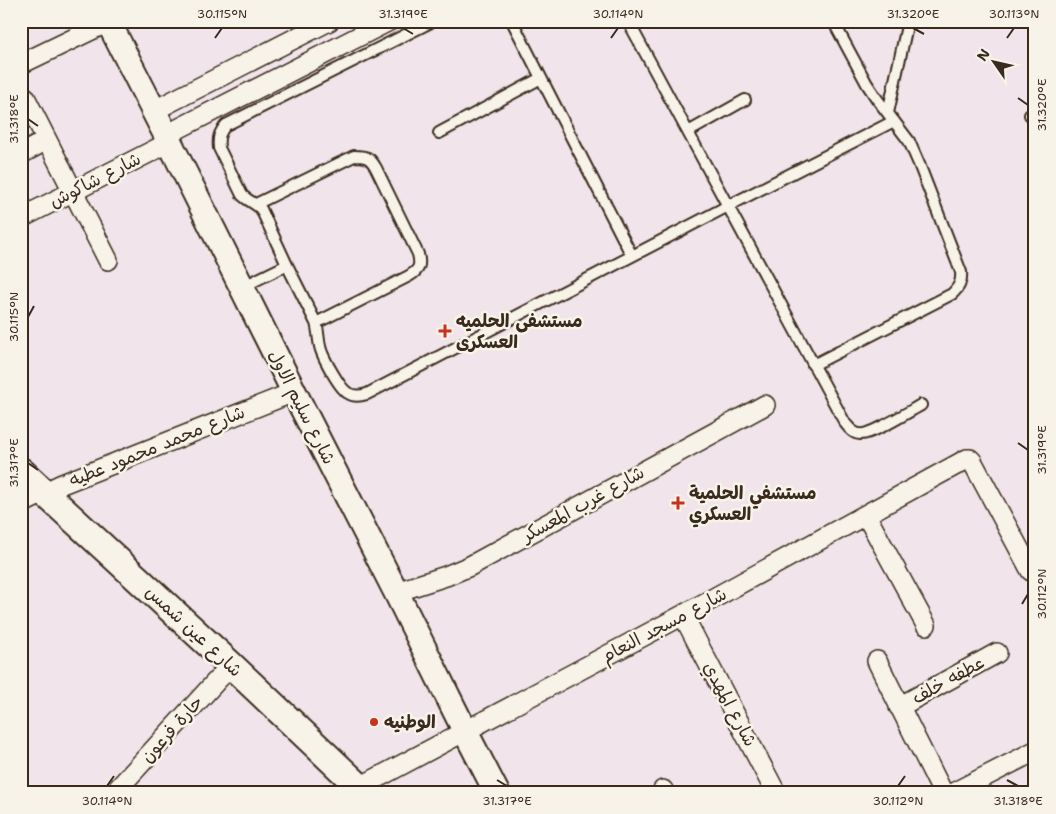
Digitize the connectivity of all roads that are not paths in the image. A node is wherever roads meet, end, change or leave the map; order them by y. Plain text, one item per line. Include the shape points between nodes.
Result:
1 (329, 21) edge
2 (390, 21) edge
3 (433, 21) edge
4 (512, 21) edge
5 (628, 21) edge
6 (833, 21) edge
7 (908, 21) edge
8 (108, 22) edge
9 (21, 64) edge
10 (541, 78) junction
11 (25, 97) dead end
12 (745, 100) dead end
13 (154, 111) junction
14 (891, 117) junction
15 (688, 132) junction
16 (439, 133) dead end
17 (168, 138) junction
18 (46, 140) junction
19 (21, 154) edge
20 (72, 192) junction
21 (256, 204) junction
22 (728, 206) junction
23 (21, 218) edge
24 (632, 256) junction
25 (108, 260) dead end
26 (287, 265) junction
27 (242, 287) junction
28 (316, 323) junction
29 (813, 365) junction
30 (294, 392) junction
31 (921, 404) dead end
32 (765, 406) dead end
33 (21, 471) edge
34 (45, 492) junction
35 (21, 504) edge
36 (866, 515) junction
37 (1031, 571) dead end
38 (396, 592) junction
39 (683, 615) junction
40 (926, 625) dead end
41 (997, 653) dead end
42 (877, 662) dead end
43 (230, 665) junction
44 (899, 707) junction
45 (465, 731) junction
46 (1035, 751) edge
47 (363, 790) edge
48 (114, 793) edge
49 (497, 793) edge
50 (776, 793) edge
51 (943, 793) edge
52 (952, 793) edge

1 - 13 street
2 - 17 street, شارع شاكوش
3 - 21 lane via 226,126 220,132 219,148 240,191
4 - 10 lane
5 - 15 lane
6 - 14 lane via 867,84
7 - 14 lane
8 - 9 street
8 - 13 street, شارع سليم الاول
10 - 16 lane
10 - 24 lane
11 - 18 street
12 - 15 lane
13 - 17 street, شارع سليم الاول
14 - 22 lane
14 - 29 lane via 920,164 962,281 952,294
15 - 22 lane
17 - 20 street, شارع شاكوش
17 - 27 street, شارع سليم الاول
18 - 19 street
18 - 20 street
20 - 23 street, شارع شاكوش
20 - 25 street
21 - 26 lane
21 - 28 lane via 354,156 371,160 376,168 420,263 409,276
22 - 24 lane
22 - 29 lane
24 - 28 lane via 358,396 348,394 341,387 322,352
26 - 27 lane
26 - 28 lane
27 - 30 street, شارع سليم الاول
29 - 31 lane via 845,423 860,435
30 - 34 street, شارع محمد محمود عطيه
30 - 38 street, شارع سليم الاول
32 - 38 street, شارع غرب المعسكر via 470,566
33 - 34 main road, شارع عين شمس
34 - 35 street, شارع محمد محمود عطيه
34 - 43 main road, شارع عين شمس
36 - 37 street, شارع مسجد النعام via 970,459
36 - 39 street, شارع مسجد النعام
36 - 40 street
38 - 45 street, شارع سليم الاول
39 - 45 street, شارع مسجد النعام
39 - 50 street, شارع المهدي
41 - 44 street, عطفه خلف
42 - 44 street
43 - 47 main road, شارع عين شمس
43 - 48 street, حارة فرعون
44 - 51 street
45 - 47 street, شارع مسجد النعام
45 - 49 street, شارع سليم الاول
46 - 52 street

